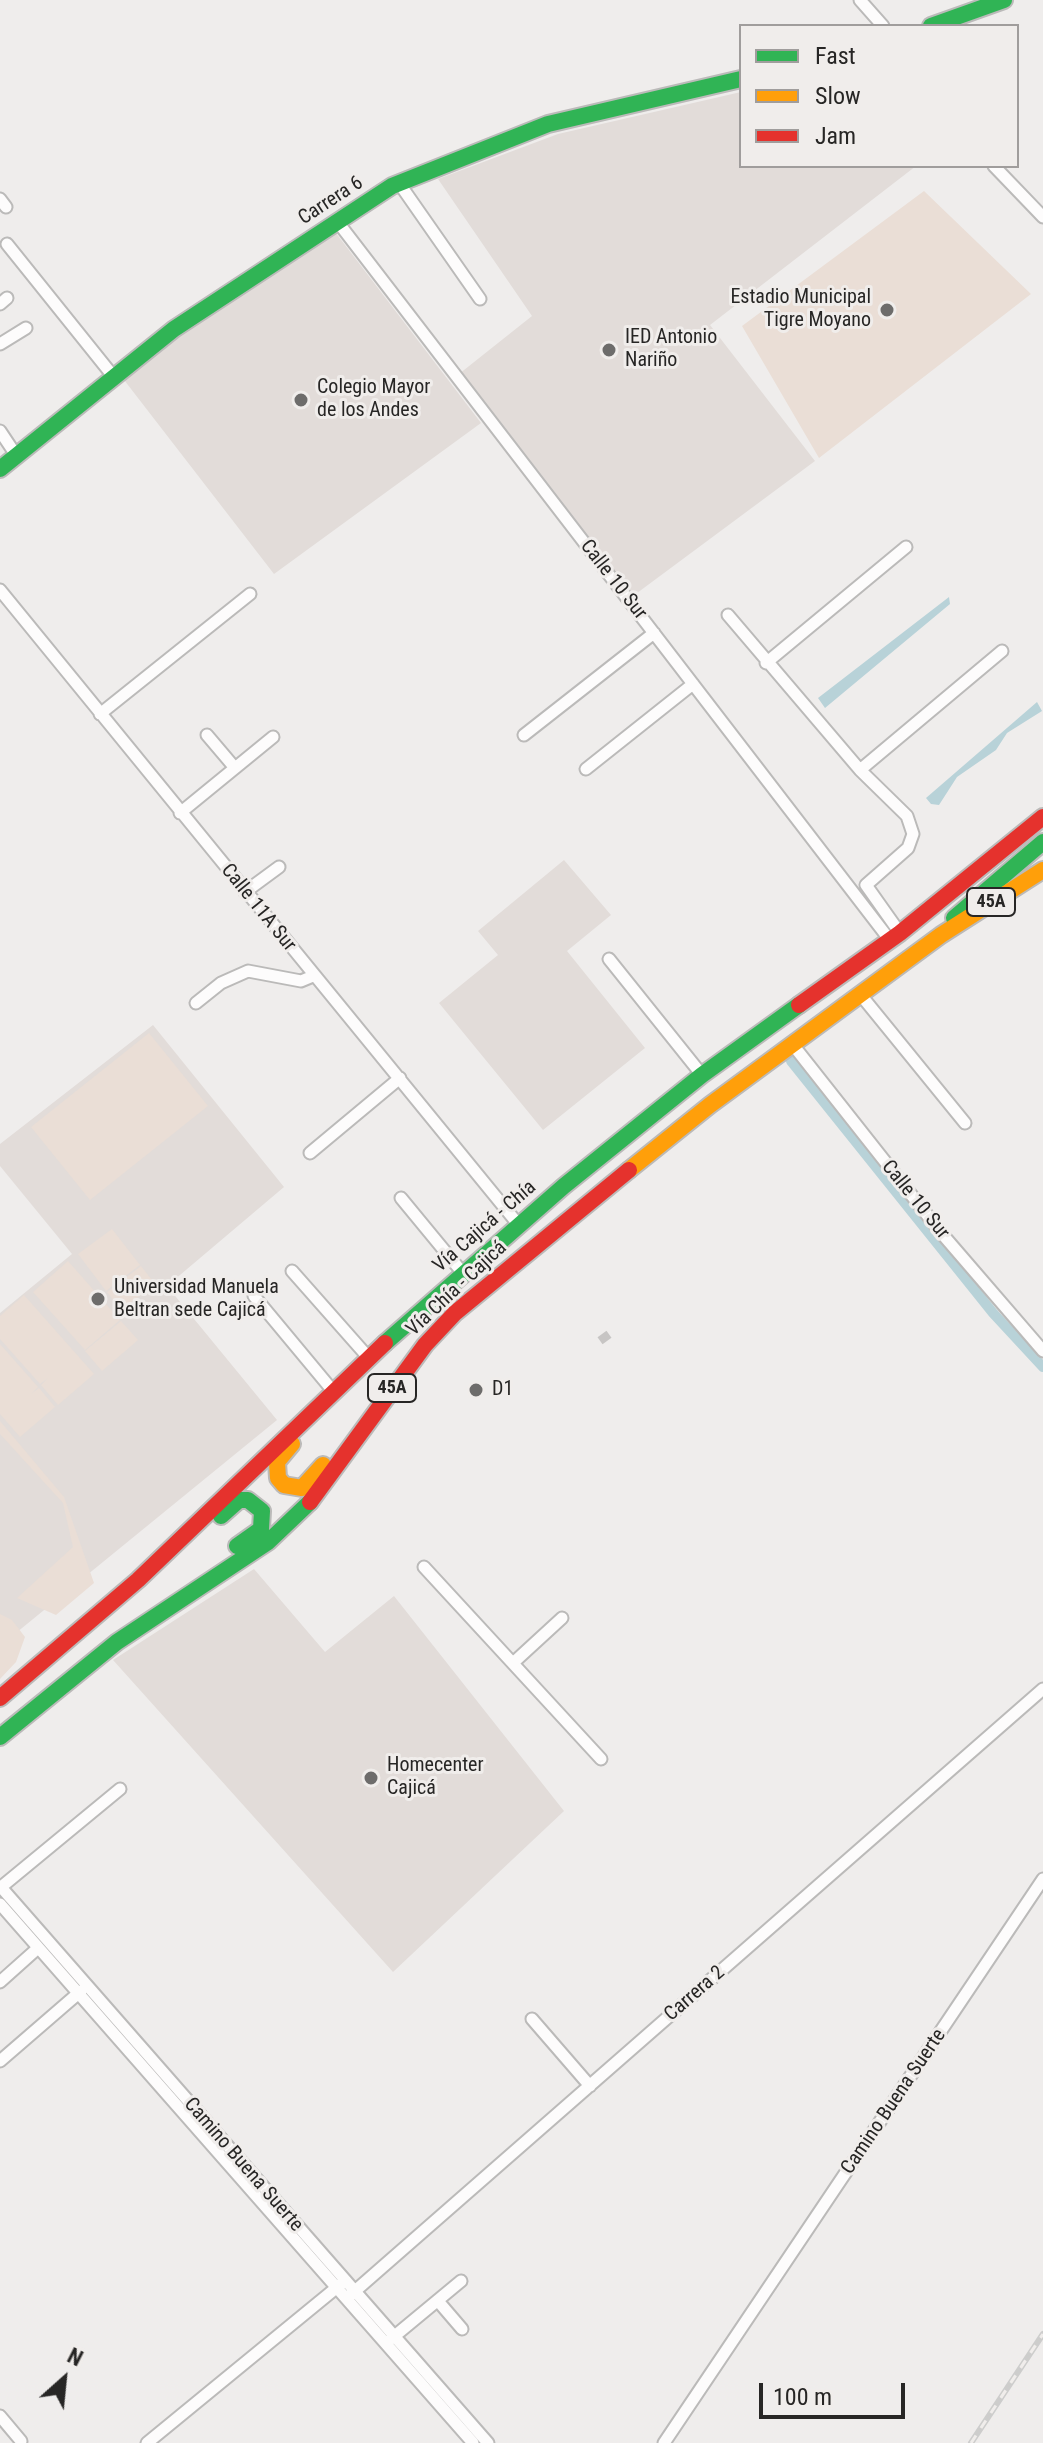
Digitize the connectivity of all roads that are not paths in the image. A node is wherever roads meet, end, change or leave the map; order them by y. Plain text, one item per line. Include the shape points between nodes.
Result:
1 (860, 0) edge
2 (1004, 0) edge
3 (881, 24) edge
4 (937, 24) edge
5 (739, 79) edge
6 (996, 168) edge
7 (399, 183) junction
8 (1043, 217) edge
9 (337, 221) junction
10 (7, 244) dead end
11 (480, 299) dead end
12 (26, 328) dead end
13 (0, 344) edge
14 (113, 376) junction
15 (0, 431) edge
16 (16, 455) junction
17 (0, 469) edge
18 (906, 547) dead end
19 (0, 590) edge
20 (250, 594) dead end
21 (728, 615) dead end
22 (654, 633) junction
23 (1002, 651) dead end
24 (766, 663) junction
25 (693, 684) junction
26 (100, 714) junction
27 (207, 735) dead end
28 (524, 735) dead end
29 (273, 737) dead end
30 (235, 768) junction
31 (586, 769) dead end
32 (860, 770) junction
33 (1043, 807) edge
34 (180, 813) junction
35 (1036, 821) edge
36 (1043, 842) edge
37 (279, 867) dead end
38 (1043, 870) edge
39 (245, 892) junction
40 (941, 935) junction
41 (895, 936) junction
42 (609, 959) dead end
43 (313, 976) junction
44 (860, 994) junction
45 (196, 1003) dead end
46 (793, 1045) junction
47 (702, 1075) junction
48 (400, 1078) junction
49 (965, 1123) dead end
50 (310, 1153) dead end
51 (401, 1198) dead end
52 (518, 1224) junction
53 (292, 1271) dead end
54 (462, 1272) junction
55 (254, 1296) dead end
56 (1043, 1351) edge
57 (368, 1357) junction
58 (328, 1395) junction
59 (380, 1405) junction
60 (424, 1567) dead end
61 (186, 1594) junction
62 (562, 1618) dead end
63 (76, 1634) junction
64 (513, 1663) junction
65 (1043, 1689) edge
66 (0, 1698) edge
67 (0, 1737) edge
68 (601, 1759) dead end
69 (120, 1789) dead end
70 (0, 1887) edge
71 (1041, 1887) edge
72 (0, 1904) edge
73 (38, 1948) junction
74 (0, 1982) edge
75 (82, 1990) junction
76 (532, 2019) dead end
77 (0, 2061) edge
78 (590, 2086) junction
79 (461, 2281) dead end
80 (341, 2284) junction
81 (351, 2295) junction
82 (438, 2301) junction
83 (462, 2329) dead end
84 (390, 2340) junction
85 (454, 2413) junction
86 (0, 2416) edge
87 (21, 2441) dead end
88 (147, 2443) edge
89 (473, 2443) edge
90 (488, 2443) edge
91 (664, 2443) edge

1 - 3 street
2 - 4 main road
5 - 7 main road, Carrera 6 via 548,124
6 - 8 street
7 - 9 main road, Carrera 6
7 - 11 street
9 - 14 main road, Carrera 6
9 - 22 street, Calle 10 Sur
10 - 14 street
12 - 13 street
14 - 16 main road, Carrera 6
15 - 16 street
16 - 17 main road, Carrera 6
18 - 24 street
19 - 26 street, Calle 11A Sur
20 - 26 street
21 - 24 street
22 - 25 street, Calle 10 Sur
22 - 28 street
23 - 32 street
24 - 32 street
25 - 31 street
25 - 41 street, Calle 10 Sur
26 - 34 street, Calle 11A Sur
27 - 30 street
29 - 30 street
30 - 34 street
32 - 41 street via 907,816 913,834 908,848 866,885
33 - 35 main road, 45A
34 - 39 street, Calle 11A Sur
35 - 41 main road, Vía Cajicá - Chía / 45A
36 - 40 main road, 45A
37 - 39 street
38 - 40 main road, 45A
39 - 43 street, Calle 11A Sur
40 - 44 main road, Vía Chía - Cajicá / 45A
41 - 47 main road, Vía Cajicá - Chía / 45A
42 - 47 street
43 - 45 street via 301,981 248,971
43 - 48 street, Calle 11A Sur
44 - 46 main road, Vía Chía - Cajicá / 45A
44 - 49 street
46 - 56 street, Calle 10 Sur via 943,1235
46 - 59 main road, Vía Chía - Cajicá / 45A via 588,1201 455,1313
47 - 52 main road, Vía Cajicá - Chía / 45A
48 - 50 street
48 - 52 street, Calle 11A Sur
51 - 54 street
52 - 54 main road, Vía Cajicá - Chía / 45A
53 - 57 street
54 - 57 main road, Vía Cajicá - Chía / 45A
55 - 58 street
57 - 58 main road, Vía Cajicá - Chía / 45A
58 - 59 main road via 320,1415 277,1462 278,1478 292,1489 313,1480 358,1416
58 - 63 main road, Vía Cajicá - Chía / 45A
59 - 61 main road, Vía Chía - Cajicá / 45A via 302,1512 268,1542
60 - 64 street
61 - 63 main road via 200,1570 261,1529 262,1511 256,1504 239,1500 96,1630
61 - 67 main road, Vía Chía - Cajicá / 45A via 117,1642
62 - 64 street
63 - 66 main road, Vía Cajicá - Chía / 45A
64 - 68 street
65 - 78 street, Carrera 2
69 - 70 street
70 - 75 street, Camino Buena Suerte
71 - 91 street, Camino Buena Suerte
72 - 73 street, Camino Buena Suerte
73 - 74 street
73 - 75 street, Camino Buena Suerte
75 - 77 street
75 - 80 street, Camino Buena Suerte
76 - 78 street
78 - 81 street, Carrera 2
79 - 82 street
80 - 81 street, Camino Buena Suerte
80 - 88 street
81 - 84 street, Camino Buena Suerte
82 - 83 street
82 - 84 street
84 - 85 street, Camino Buena Suerte
85 - 89 street, Camino Buena Suerte
85 - 90 street, Camino Buena Suerte
86 - 87 street

